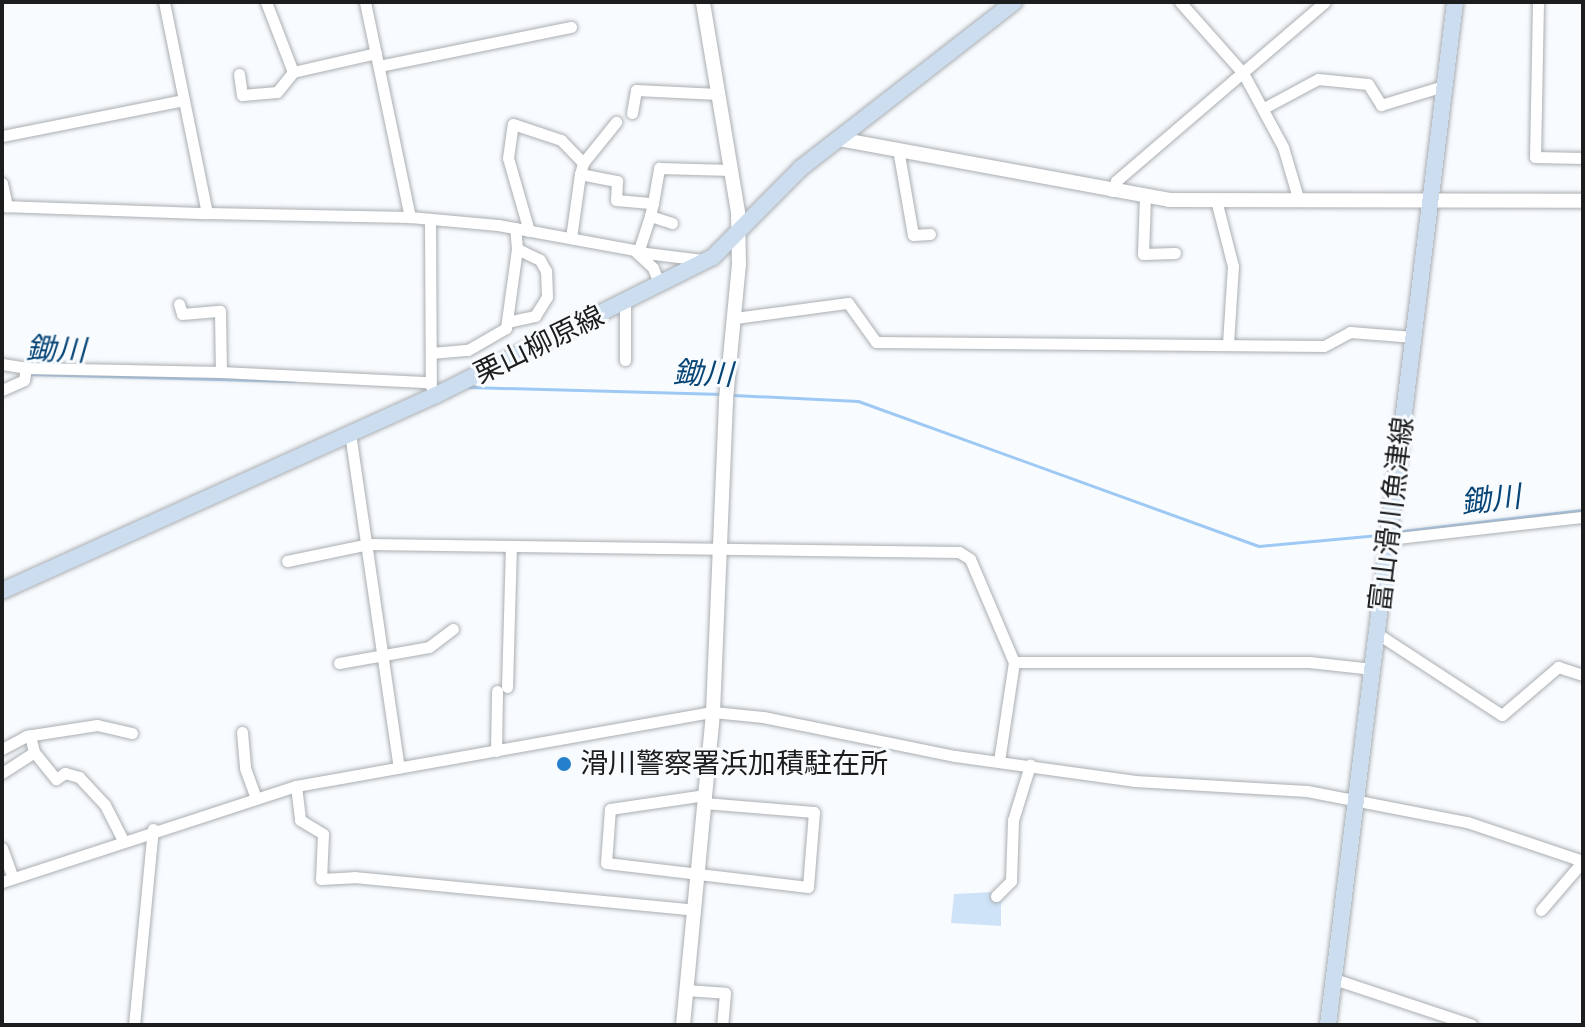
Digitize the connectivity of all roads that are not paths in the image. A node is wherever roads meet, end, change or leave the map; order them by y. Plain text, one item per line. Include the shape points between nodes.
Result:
1 (164, 2) edge
2 (266, 2) edge
3 (365, 2) edge
4 (703, 2) edge
5 (1014, 2) edge
6 (1180, 2) edge
7 (1325, 2) edge
8 (1455, 2) edge
9 (1538, 2) edge
10 (571, 27) dead end
11 (376, 53) junction
12 (379, 66) junction
13 (293, 72) junction
14 (1243, 73) junction
15 (239, 74) dead end
16 (1444, 86) junction
17 (718, 94) junction
18 (183, 100) junction
19 (1264, 108) junction
20 (632, 113) dead end
21 (616, 122) dead end
22 (2, 136) edge
23 (838, 139) junction
24 (898, 149) junction
25 (1583, 158) edge
26 (582, 168) junction
27 (731, 170) junction
28 (2, 183) edge
29 (1112, 191) junction
30 (1145, 196) junction
31 (1216, 200) junction
32 (1299, 201) junction
33 (1583, 201) edge
34 (1429, 202) junction
35 (4, 206) edge
36 (652, 210) junction
37 (207, 213) junction
38 (410, 217) junction
39 (430, 219) junction
40 (672, 223) dead end
41 (515, 228) junction
42 (529, 231) junction
43 (930, 234) dead end
44 (738, 235) junction
45 (571, 238) junction
46 (517, 249) junction
47 (638, 252) junction
48 (1175, 253) dead end
49 (707, 261) junction
50 (660, 285) junction
51 (625, 303) junction
52 (179, 304) dead end
53 (735, 318) junction
54 (507, 322) junction
55 (1413, 337) junction
56 (1228, 344) junction
57 (431, 353) junction
58 (625, 360) dead end
59 (2, 364) edge
60 (26, 368) junction
61 (221, 372) junction
62 (433, 389) junction
63 (2, 390) edge
64 (350, 433) junction
65 (1583, 517) edge
66 (1389, 539) junction
67 (369, 544) junction
68 (511, 546) junction
69 (720, 547) junction
70 (287, 561) dead end
71 (2, 591) edge
72 (453, 629) dead end
73 (1378, 634) junction
74 (384, 654) junction
75 (1014, 662) junction
76 (339, 663) dead end
77 (1373, 669) junction
78 (1583, 675) edge
79 (713, 712) junction
80 (242, 732) dead end
81 (132, 733) dead end
82 (30, 735) junction
83 (2, 749) edge
84 (496, 751) junction
85 (34, 752) junction
86 (999, 761) junction
87 (1030, 765) junction
88 (399, 767) junction
89 (2, 773) edge
90 (296, 786) junction
91 (256, 798) junction
92 (704, 799) junction
93 (1356, 804) junction
94 (153, 829) junction
95 (123, 840) junction
96 (2, 848) edge
97 (1583, 861) edge
98 (697, 872) junction
99 (8, 880) edge
100 (996, 896) dead end
101 (694, 910) junction
102 (1541, 910) dead end
103 (1334, 979) junction
104 (686, 990) junction
105 (134, 1025) edge
106 (683, 1025) edge
107 (722, 1025) edge
108 (1328, 1025) edge
109 (1472, 1025) edge

1 - 18 street
2 - 13 street
3 - 11 street
4 - 17 street
5 - 23 main road, 栗山柳原線
6 - 14 street
7 - 14 street
8 - 16 main road, 富山滑川魚津線
9 - 25 street via 1535,157
10 - 12 street
11 - 12 street
11 - 13 street
12 - 38 street
13 - 15 street via 277,92 242,95
14 - 19 street
14 - 29 street via 1116,181
16 - 19 street via 1381,105 1368,84 1318,79
16 - 34 main road, 富山滑川魚津線
17 - 20 street via 636,90
17 - 27 street
18 - 22 street
18 - 37 street
19 - 32 street
21 - 26 street
23 - 24 street
23 - 44 main road, 栗山柳原線 via 775,192
24 - 29 street
24 - 43 street via 913,235
26 - 36 street via 617,181 616,200
26 - 42 street via 561,140 513,124 508,158
26 - 45 street
27 - 36 street via 659,168
27 - 44 street
28 - 35 street
29 - 30 street
30 - 31 street
30 - 48 street via 1143,254
31 - 32 street
31 - 56 street via 1233,266
32 - 34 street
33 - 34 street
34 - 55 main road, 富山滑川魚津線
35 - 37 street
36 - 40 street
36 - 47 street
37 - 38 street
38 - 39 street
39 - 41 street
39 - 57 street
41 - 42 street
41 - 46 street
42 - 45 street
44 - 49 main road, 栗山柳原線
44 - 53 street
45 - 47 street
46 - 54 street
46 - 54 street via 540,260 547,297 535,316
47 - 49 street
47 - 50 street
49 - 50 main road, 栗山柳原線
50 - 51 main road, 栗山柳原線
51 - 58 street
51 - 62 main road, 栗山柳原線
52 - 61 street via 182,314 220,311
53 - 56 street via 848,303 876,342
53 - 69 street
54 - 57 street via 506,328 468,350
55 - 56 street via 1350,332 1324,346
55 - 66 main road, 富山滑川魚津線
57 - 62 street
59 - 60 street
60 - 61 street
60 - 63 street via 24,380
61 - 62 street
62 - 64 main road, 栗山柳原線
64 - 67 street
64 - 71 main road, 栗山柳原線
65 - 66 street
66 - 73 main road, 富山滑川魚津線
67 - 68 street
67 - 70 street
67 - 74 street
68 - 69 street
68 - 84 street
69 - 75 street via 959,552 970,559
69 - 79 street
72 - 74 street via 429,647
73 - 77 main road, 富山滑川魚津線
73 - 78 street via 1502,715 1558,667
74 - 76 street
74 - 88 street
75 - 77 street via 1309,662
75 - 86 street
77 - 93 main road, 富山滑川魚津線
79 - 84 street
79 - 86 street
79 - 92 street
80 - 91 street via 245,768
81 - 82 street via 97,725
82 - 83 street
82 - 85 street
84 - 88 street
85 - 89 street
85 - 95 street via 56,779 65,773 79,777 105,805
86 - 87 street
87 - 93 street via 1135,781 1276,787
87 - 100 street via 1013,820 1011,881
88 - 90 street
90 - 91 street
90 - 101 street via 300,820 323,834 321,879
91 - 94 street
92 - 98 street
92 - 98 street via 610,809 606,863
92 - 98 street via 814,812 808,887
93 - 97 street via 1467,822
93 - 103 main road, 富山滑川魚津線
94 - 95 street
94 - 105 street
95 - 99 street
96 - 99 street
97 - 102 street
98 - 101 street
101 - 104 street
103 - 108 main road, 富山滑川魚津線
103 - 109 street
104 - 106 street
104 - 107 street via 725,993

